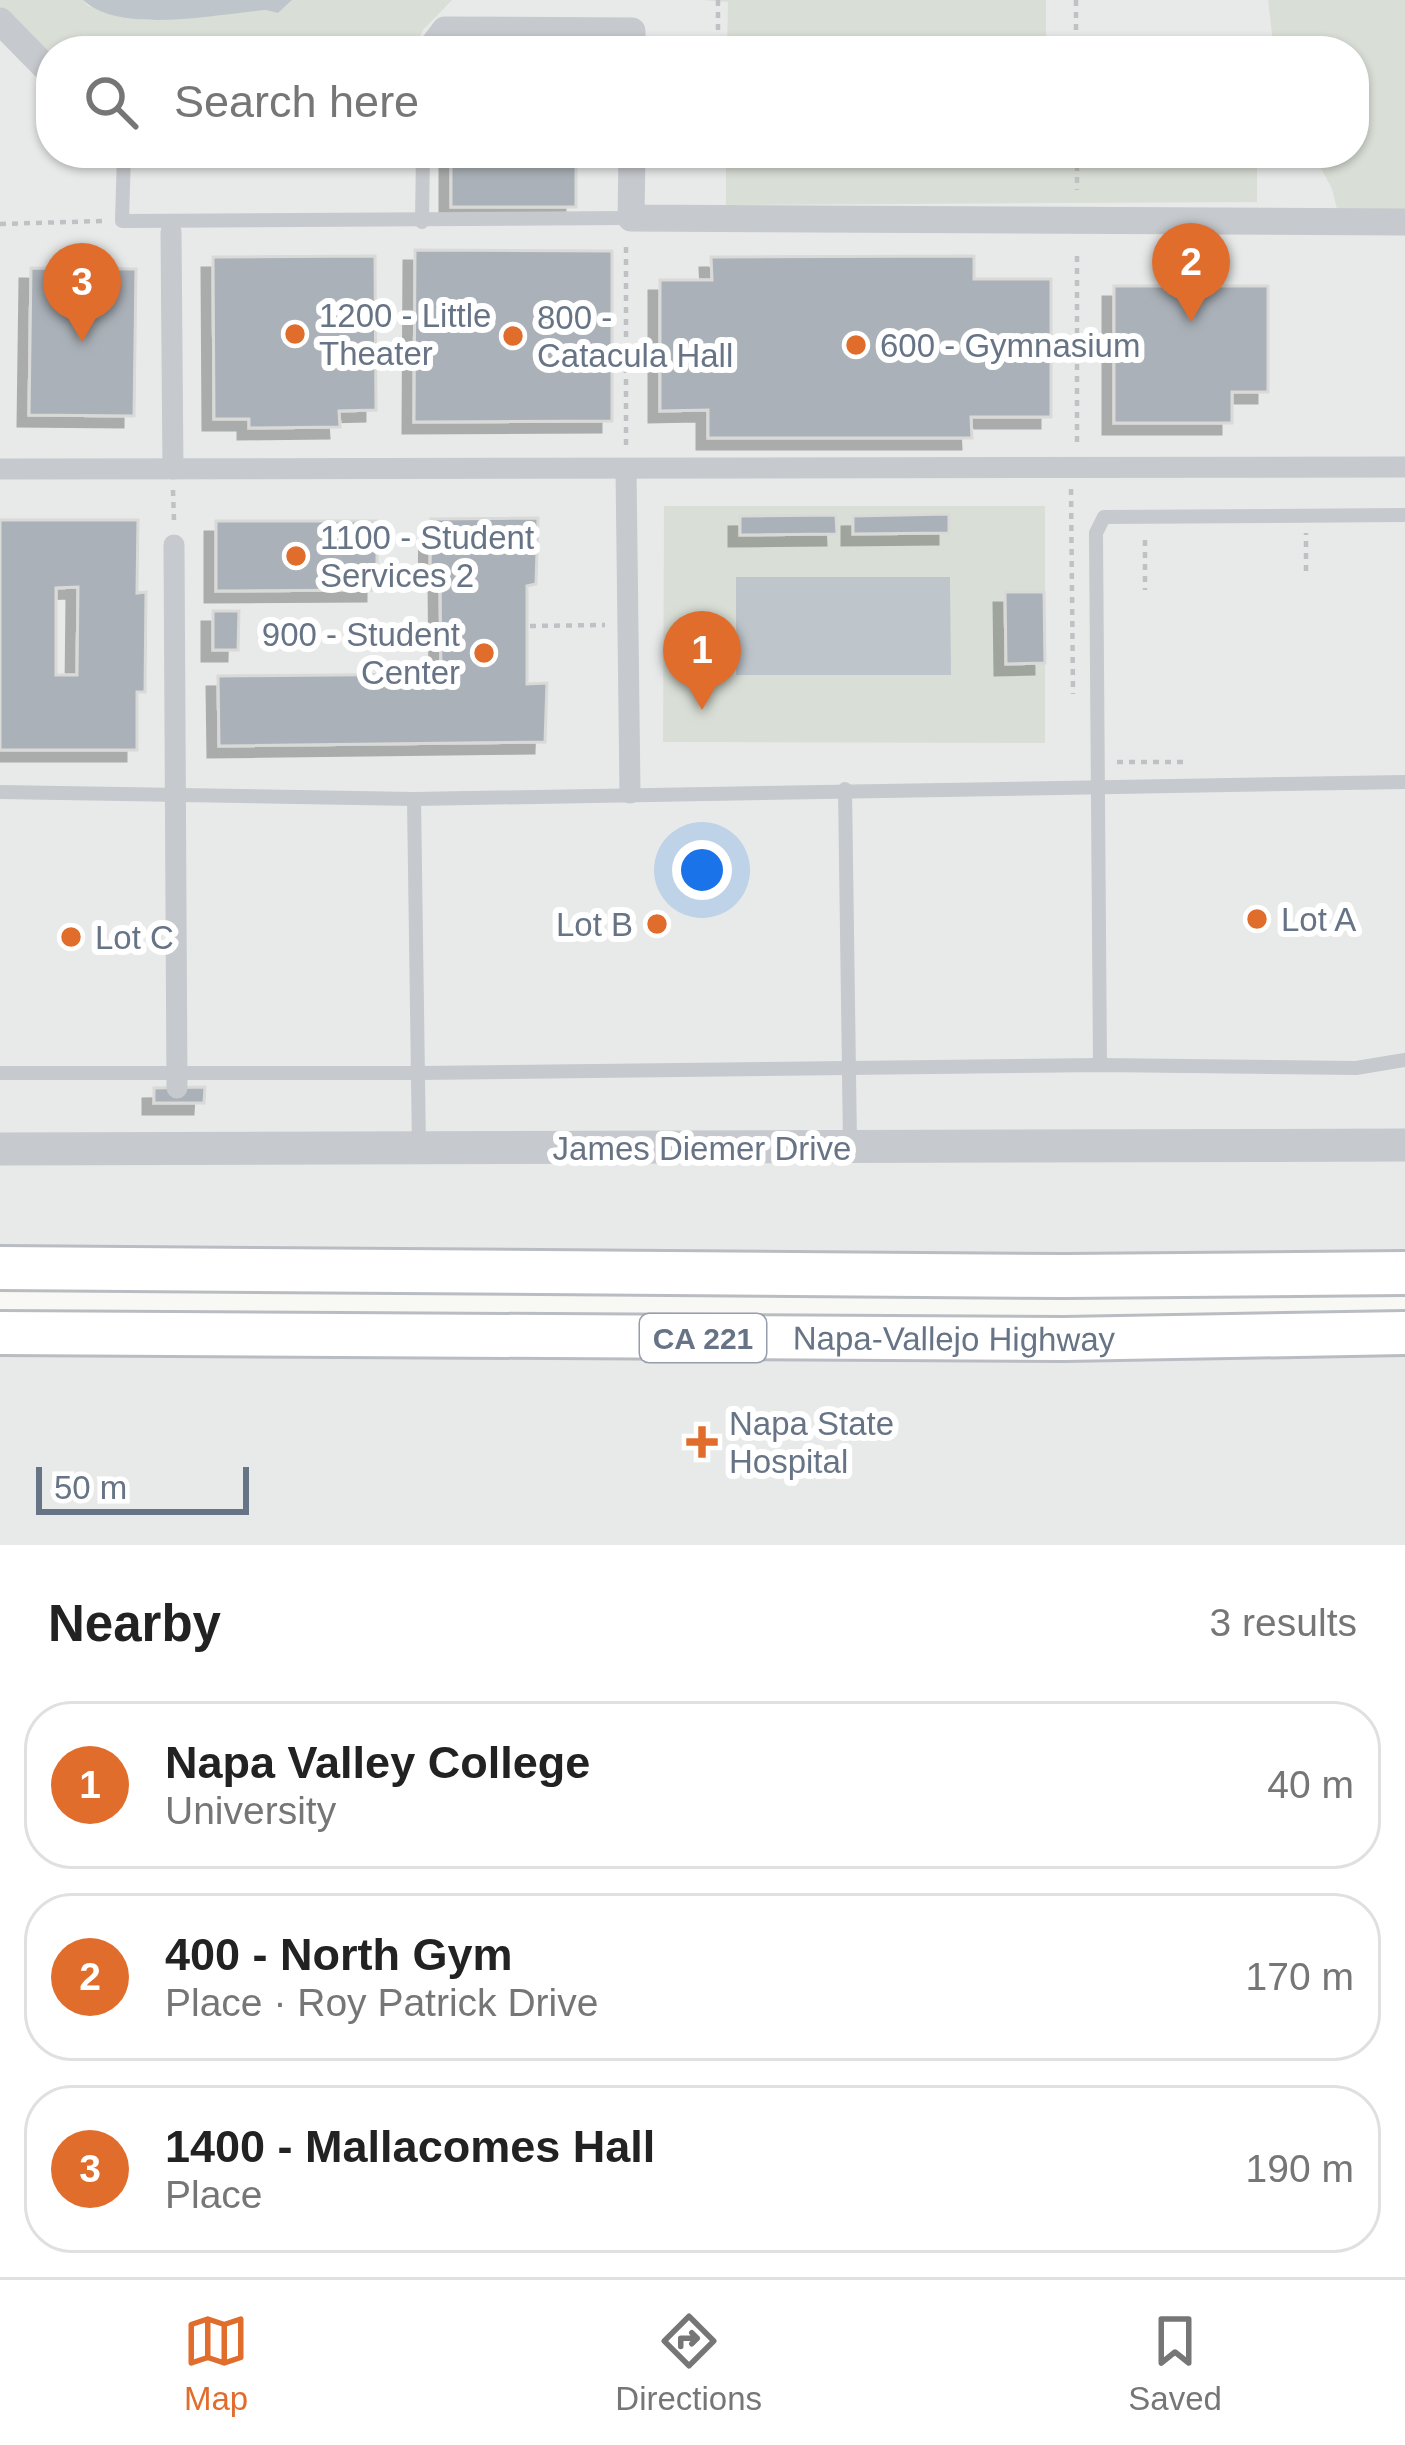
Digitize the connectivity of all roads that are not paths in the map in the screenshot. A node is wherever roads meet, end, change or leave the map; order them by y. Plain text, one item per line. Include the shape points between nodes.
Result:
1 (2, 26) edge
2 (440, 36) edge
3 (632, 36) edge
4 (36, 59) edge
5 (124, 168) edge
6 (423, 168) edge
7 (632, 168) edge
8 (632, 218) junction
9 (422, 222) junction
10 (1405, 222) edge
11 (171, 232) dead end
12 (1405, 467) edge
13 (0, 469) edge
14 (173, 469) junction
15 (626, 469) junction
16 (1405, 515) edge
17 (174, 545) road end
18 (1405, 782) edge
19 (1098, 787) junction
20 (845, 789) junction
21 (0, 792) edge
22 (630, 793) junction
23 (177, 794) junction
24 (414, 799) junction
25 (1405, 1060) edge
26 (1100, 1065) junction
27 (849, 1068) junction
28 (0, 1073) edge
29 (418, 1073) junction
30 (177, 1080) junction
31 (1405, 1145) edge
32 (850, 1147) junction
33 (0, 1149) edge
34 (419, 1150) junction
35 (0, 1268) edge
36 (1405, 1273) edge
37 (0, 1333) edge
38 (1405, 1333) edge

1 - 4 street
2 - 3 street
5 - 9 lane via 122,220
6 - 9 lane
7 - 8 street
8 - 9 lane
8 - 10 street
11 - 14 street
12 - 15 street
13 - 14 street
14 - 15 street
15 - 22 street
16 - 19 lane via 1104,517 1096,533
17 - 23 street
18 - 19 lane
19 - 20 lane
19 - 26 lane
20 - 22 lane
20 - 27 lane
21 - 23 lane
22 - 24 lane
23 - 24 lane
23 - 30 street
24 - 29 lane
25 - 26 lane via 1356,1069
26 - 27 lane
27 - 29 lane
27 - 32 lane
28 - 30 lane
29 - 30 lane
29 - 34 lane
31 - 32 street, James Diemer Drive
32 - 34 street, James Diemer Drive
33 - 34 street, James Diemer Drive
35 - 36 main road, Napa-Vallejo Highway / CA 221
37 - 38 main road, Napa-Vallejo Highway / CA 221

